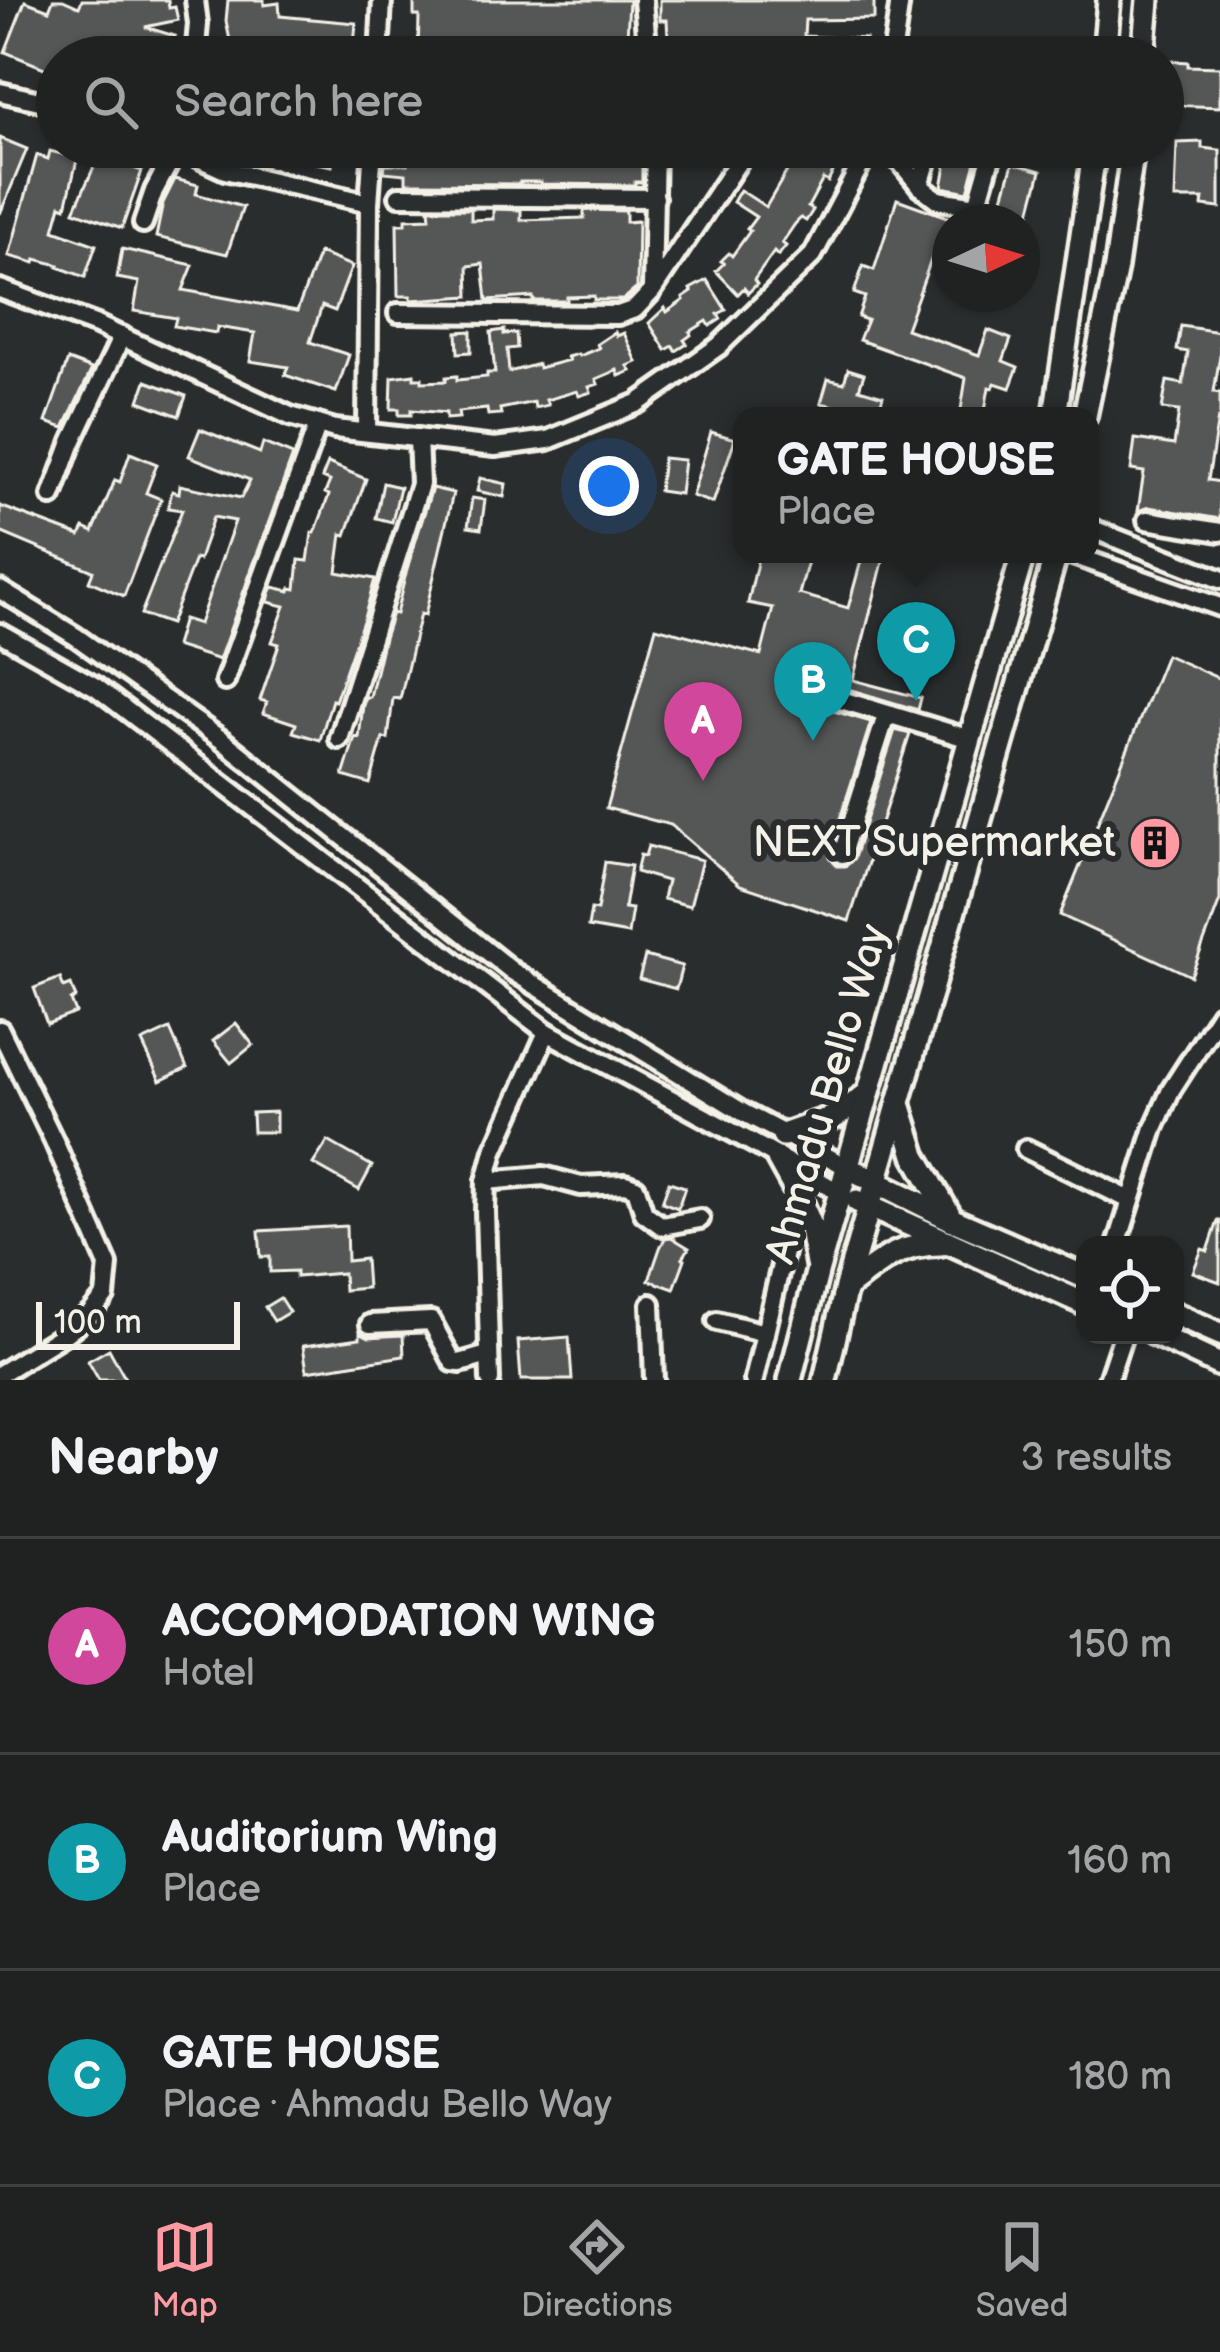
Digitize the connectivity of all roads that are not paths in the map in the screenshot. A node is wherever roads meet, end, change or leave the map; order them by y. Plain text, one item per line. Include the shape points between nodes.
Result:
1 (195, 0) edge
2 (382, 0) edge
3 (643, 0) edge
4 (900, 0) edge
5 (1109, 0) edge
6 (1148, 0) edge
7 (197, 36) edge
8 (380, 36) edge
9 (646, 36) edge
10 (895, 36) edge
11 (1106, 36) edge
12 (1145, 36) edge
13 (0, 92) edge
14 (36, 100) edge
15 (165, 168) edge
16 (221, 168) edge
17 (372, 168) edge
18 (655, 168) edge
19 (734, 168) edge
20 (859, 168) edge
21 (905, 168) edge
22 (925, 168) edge
23 (988, 168) edge
24 (1092, 168) edge
25 (1130, 168) edge
26 (920, 186) junction
27 (399, 196) dead end
28 (655, 198) junction
29 (369, 203) junction
30 (964, 204) edge
31 (978, 204) edge
32 (143, 223) dead end
33 (0, 289) edge
34 (652, 291) junction
35 (398, 313) dead end
36 (122, 336) junction
37 (1055, 407) edge
38 (1087, 407) edge
39 (318, 424) junction
40 (367, 432) junction
41 (418, 438) junction
42 (52, 496) dead end
43 (1147, 520) dead end
44 (1099, 531) edge
45 (1220, 532) edge
46 (1020, 563) edge
47 (1053, 563) edge
48 (1095, 563) edge
49 (1220, 579) edge
50 (0, 590) edge
51 (1220, 607) edge
52 (0, 633) edge
53 (225, 681) dead end
54 (791, 685) dead end
55 (891, 715) junction
56 (970, 739) junction
57 (339, 740) dead end
58 (842, 854) dead end
59 (1220, 1014) edge
60 (0, 1030) edge
61 (547, 1032) junction
62 (868, 1094) junction
63 (899, 1103) junction
64 (783, 1135) junction
65 (1026, 1149) dead end
66 (778, 1159) junction
67 (847, 1167) junction
68 (878, 1180) junction
69 (486, 1181) junction
70 (840, 1193) junction
71 (1130, 1199) junction
72 (869, 1207) junction
73 (700, 1219) dead end
74 (953, 1220) junction
75 (1120, 1236) edge
76 (948, 1244) junction
77 (785, 1248) dead end
78 (818, 1269) junction
79 (1076, 1273) edge
80 (846, 1287) junction
81 (1076, 1300) edge
82 (651, 1304) dead end
83 (1184, 1318) edge
84 (717, 1321) dead end
85 (370, 1324) dead end
86 (765, 1333) junction
87 (1220, 1334) edge
88 (1120, 1344) edge
89 (1175, 1344) edge
90 (488, 1355) junction
91 (1220, 1365) edge
92 (0, 1374) edge
93 (490, 1380) edge
94 (654, 1380) edge
95 (754, 1380) edge
96 (790, 1380) edge
97 (825, 1380) edge
98 (1108, 1380) edge

1 - 7 street
2 - 8 street
3 - 9 street
4 - 10 street
5 - 11 main road
6 - 12 main road
13 - 14 street
15 - 32 street
16 - 29 street
17 - 29 street
18 - 28 street
19 - 34 street
20 - 41 street via 813,255 719,346 638,403 548,440 495,447
21 - 26 street
22 - 26 street
23 - 31 street
24 - 37 main road
25 - 38 main road
26 - 30 street via 938,200
27 - 28 street
28 - 34 street
29 - 40 street
33 - 36 street
34 - 35 street via 618,315
36 - 39 street
36 - 42 street
39 - 40 street
39 - 53 street
40 - 41 street
41 - 57 street via 420,484
43 - 45 street
44 - 49 street
46 - 56 main road, Ahmadu Bello Way
47 - 63 main road, Ahmadu Bello Way
48 - 51 street
50 - 64 street via 222,740 512,971
52 - 61 street via 96,687
54 - 55 street
55 - 56 street
55 - 58 street
56 - 62 main road, Ahmadu Bello Way
59 - 71 street via 1171,1090
60 - 92 street via 108,1265 105,1296 90,1315
61 - 66 street
61 - 69 street
62 - 64 main road via 837,1116
62 - 67 main road, Ahmadu Bello Way
63 - 68 main road, Ahmadu Bello Way
63 - 74 main road via 915,1155
64 - 67 street
65 - 71 street
66 - 70 street
66 - 78 main road via 810,1223
67 - 68 main road
67 - 70 main road, Ahmadu Bello Way
68 - 72 main road, Ahmadu Bello Way
68 - 74 main road
69 - 73 street via 544,1176 581,1186 625,1184 662,1226
69 - 90 street
70 - 72 main road
70 - 78 main road, Ahmadu Bello Way
71 - 75 street
72 - 76 main road
72 - 80 main road, Ahmadu Bello Way
74 - 79 main road
76 - 80 main road via 901,1249
76 - 81 main road
77 - 86 street
78 - 96 main road, Ahmadu Bello Way
80 - 97 main road, Ahmadu Bello Way
82 - 94 street
83 - 87 main road
84 - 86 street
85 - 90 street via 431,1321 453,1362
86 - 95 street
88 - 98 street
89 - 91 main road
90 - 93 street

